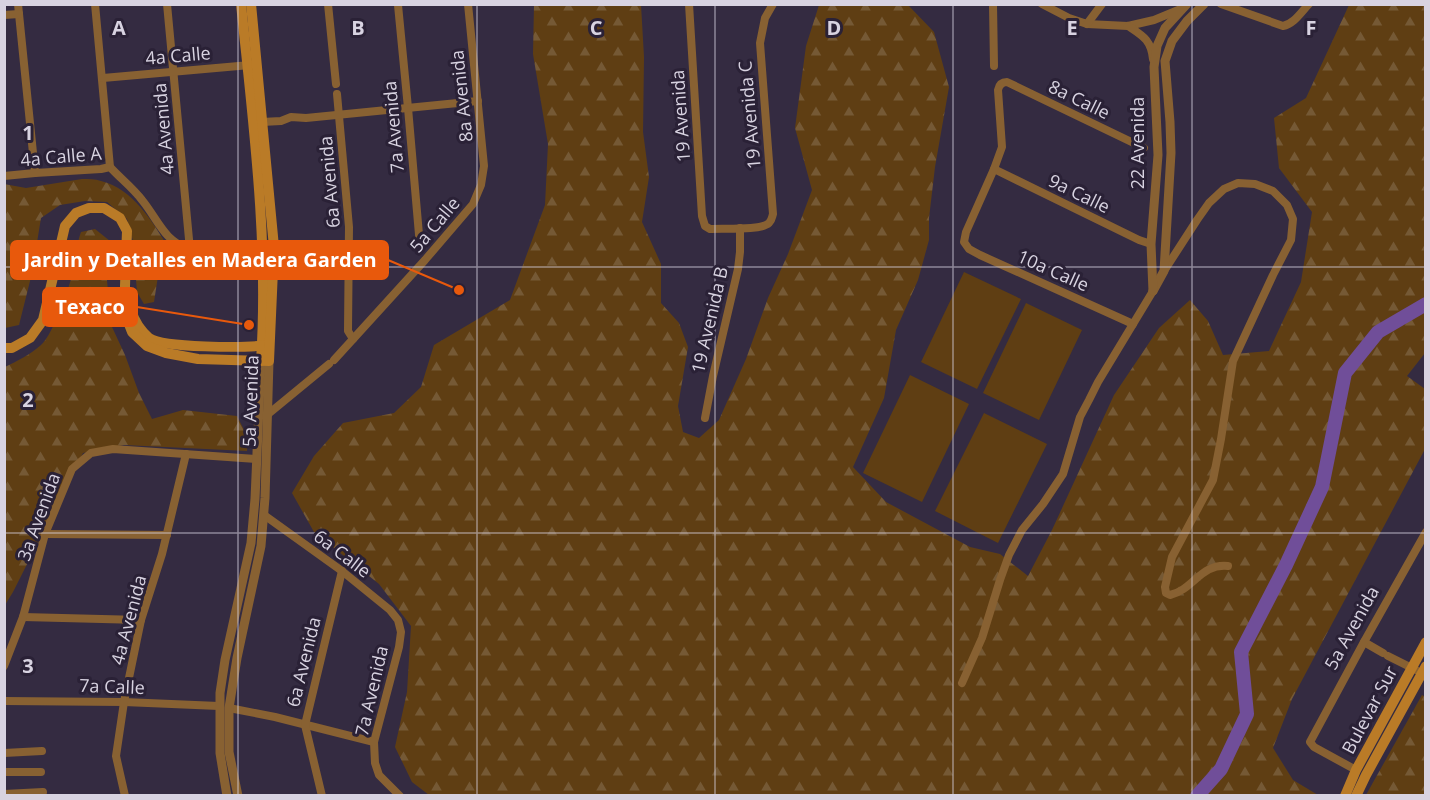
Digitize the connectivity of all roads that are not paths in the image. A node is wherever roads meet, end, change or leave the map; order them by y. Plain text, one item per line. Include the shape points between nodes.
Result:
1 (18, 4) edge
2 (95, 4) edge
3 (167, 4) edge
4 (241, 4) edge
5 (251, 4) edge
6 (328, 4) edge
7 (468, 4) edge
8 (689, 4) edge
9 (773, 4) edge
10 (993, 4) edge
11 (1042, 4) edge
12 (1102, 4) edge
13 (1204, 4) edge
14 (1221, 4) edge
15 (1309, 4) edge
16 (398, 5) edge
17 (1185, 6) edge
18 (19, 14) junction
19 (4, 15) edge
20 (1087, 24) junction
21 (1128, 26) junction
22 (252, 65) junction
23 (994, 66) dead end
24 (1154, 67) junction
25 (174, 72) junction
26 (103, 78) junction
27 (336, 84) dead end
28 (337, 94) dead end
29 (478, 101) junction
30 (408, 108) junction
31 (339, 115) junction
32 (262, 122) junction
33 (1144, 148) dead end
34 (1171, 153) junction
35 (1158, 154) junction
36 (110, 167) junction
37 (994, 169) junction
38 (35, 173) junction
39 (4, 176) edge
40 (481, 185) joint
41 (740, 228) junction
42 (1151, 244) junction
43 (420, 246) dead end
44 (190, 250) junction
45 (262, 255) junction
46 (1164, 271) junction
47 (125, 286) junction
48 (1153, 291) junction
49 (1133, 324) junction
50 (353, 339) junction
51 (4, 346) edge
52 (266, 346) junction
53 (265, 361) junction
54 (267, 415) junction
55 (705, 418) dead end
56 (186, 454) junction
57 (257, 459) junction
58 (264, 515) junction
59 (1425, 532) edge
60 (45, 534) junction
61 (166, 535) junction
62 (250, 552) junction
63 (260, 553) junction
64 (1228, 566) dead end
65 (342, 571) junction
66 (23, 617) junction
67 (141, 620) junction
68 (398, 620) joint
69 (1364, 642) junction
70 (1425, 642) edge
71 (4, 666) edge
72 (1419, 669) edge
73 (962, 683) dead end
74 (4, 701) edge
75 (124, 702) junction
76 (224, 707) junction
77 (305, 725) junction
78 (374, 742) junction
79 (42, 751) dead end
80 (224, 752) junction
81 (4, 753) edge
82 (1356, 770) junction
83 (4, 772) edge
84 (41, 772) dead end
85 (43, 792) dead end
86 (4, 794) edge
87 (125, 795) edge
88 (227, 795) edge
89 (238, 795) edge
90 (322, 795) edge
91 (400, 795) edge
92 (1345, 795) edge
93 (1356, 795) edge

1 - 18 street
2 - 26 street
3 - 25 street, 4a Avenida
4 - 22 main road, 5a Avenida
5 - 22 main road, 5a Avenida
6 - 27 street
7 - 29 street, 8a Avenida
8 - 41 street, 19 Avenida via 702,216 710,229
9 - 41 street, 19 Avenida C via 765,18 760,43 773,214 768,224
10 - 23 street
11 - 20 street
12 - 20 street
13 - 34 street, 22 Avenida via 1172,41 1165,62
14 - 15 street via 1283,26 1293,22
16 - 30 street, 7a Avenida
17 - 21 street
17 - 24 street, 22 Avenida via 1165,28
18 - 19 street
18 - 38 street
20 - 21 street
21 - 24 street via 1144,36 1152,48
22 - 25 street, 4a Calle
22 - 32 main road, 5a Avenida
22 - 45 main road, 5a Avenida
24 - 35 street, 22 Avenida
25 - 26 street, 4a Calle
25 - 44 street, 4a Avenida
26 - 36 street
28 - 31 street, 6a Avenida
29 - 30 street
29 - 40 street, 8a Avenida via 484,166
30 - 31 street
30 - 43 street, 7a Avenida
31 - 32 street via 291,123
31 - 50 street, 6a Avenida via 349,227 348,331
32 - 52 main road, 5a Avenida via 274,247
33 - 37 street, 8a Calle via 1007,82 1000,84 998,90 1002,147
34 - 35 street
34 - 46 street, 22 Avenida
35 - 42 street, 22 Avenida
36 - 38 street, 4a Calle A
36 - 44 street, 4a Calle A via 141,199 165,235
37 - 42 street, 9a Calle
37 - 49 street, 10a Calle via 966,232 964,242 969,249
38 - 39 street, 4a Calle A
40 - 50 street, 5a Calle via 473,204
41 - 55 street, 19 Avenida B via 738,269
42 - 48 street, 22 Avenida
44 - 45 street, 4a Calle A
45 - 52 main road, 5a Avenida via 261,340
46 - 48 street
46 - 64 street via 1209,203 1224,189 1238,183 1255,184 1273,191 1287,205 1293,219 1291,240 1233,361 1213,480 1172,557 1166,593 1179,593 1200,574
47 - 51 main road via 127,231 120,218 104,208 76,213 64,226 43,320 30,338 12,348
47 - 52 main road via 134,319 150,339 168,345
47 - 53 main road via 125,314 132,332 147,346 198,359
48 - 49 street
49 - 73 street via 1080,417 1063,474 1022,530 1009,555 982,638
50 - 54 street, 5a Calle
52 - 53 main road, 5a Avenida
53 - 54 street, 5a Avenida
53 - 57 street, 5a Avenida
54 - 58 street, 5a Avenida
56 - 57 street
56 - 60 street, 3a Avenida via 113,449 91,453 72,469
56 - 61 street, 4a Avenida
57 - 62 street, 5a Avenida
58 - 63 street, 5a Avenida
58 - 65 street, 6a Calle
59 - 69 street, 5a Avenida
60 - 61 street
60 - 66 street, 3a Avenida
61 - 67 street, 4a Avenida
62 - 63 street
62 - 76 street, 5a Avenida via 225,660
63 - 76 street, 5a Avenida
65 - 68 street, 6a Calle
65 - 77 street, 6a Avenida
66 - 67 street
66 - 71 street, 3a Avenida
67 - 75 street, 4a Avenida
68 - 78 street, 7a Avenida via 399,647
69 - 72 street
69 - 82 street, 5a Avenida via 1310,742
70 - 72 main road, Bulevar Sur
72 - 82 main road, Bulevar Sur
72 - 93 main road, Bulevar Sur
74 - 75 street, 7a Calle
75 - 76 street, 7a Calle
75 - 87 street, 4a Avenida via 116,756
76 - 77 street, 7a Calle
76 - 80 street, 5a Avenida via 228,736
77 - 78 street, 7a Calle
77 - 90 street, 6a Avenida
78 - 91 street, 7a Avenida via 379,775
79 - 81 street
80 - 88 street, 5a Avenida
80 - 89 street, 5a Avenida
82 - 92 main road, Bulevar Sur
83 - 84 street
85 - 86 street

